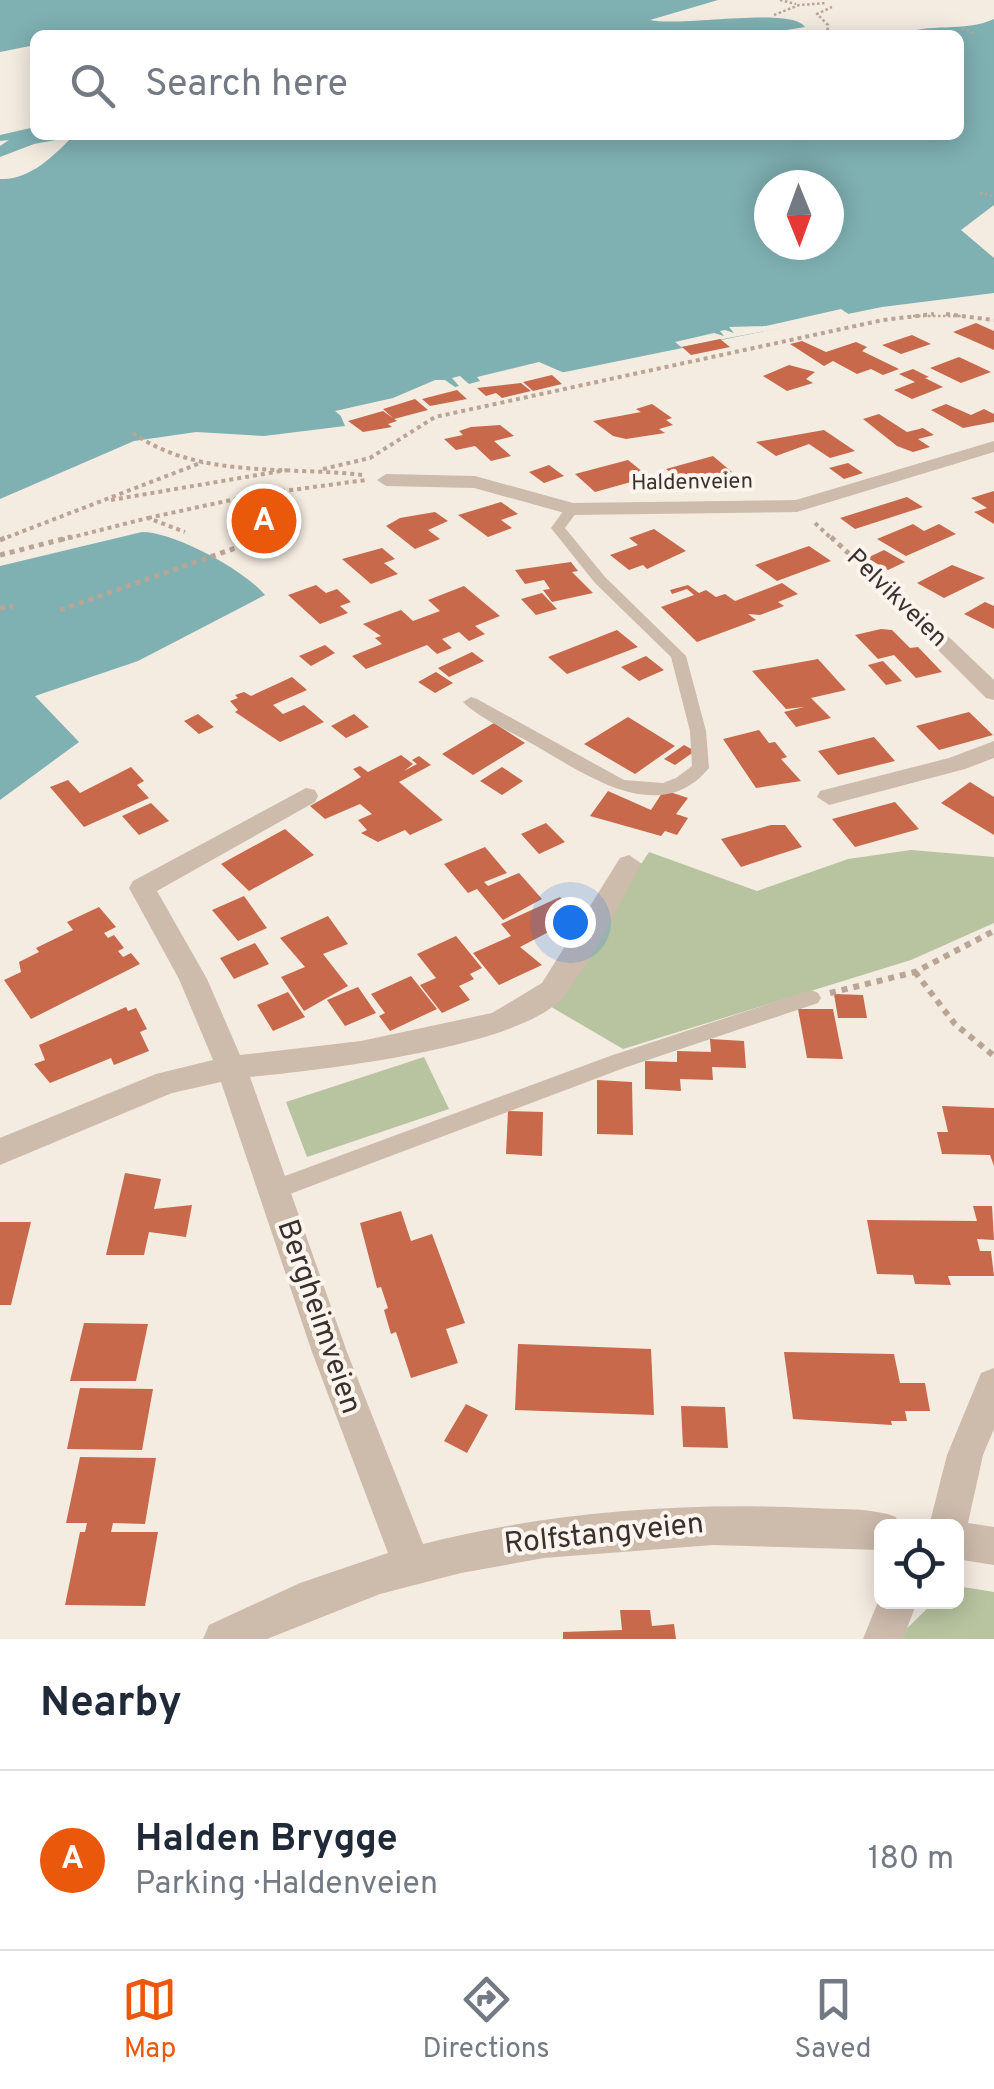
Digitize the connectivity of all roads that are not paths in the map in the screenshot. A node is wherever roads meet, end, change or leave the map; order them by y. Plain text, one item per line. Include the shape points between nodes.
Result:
1 (994, 446) edge
2 (386, 480) dead end
3 (572, 509) junction
4 (901, 602) road end
5 (994, 693) edge
6 (470, 702) dead end
7 (994, 748) edge
8 (306, 796) dead end
9 (830, 797) dead end
10 (629, 864) dead end
11 (810, 998) road end
12 (229, 1068) junction
13 (0, 1152) edge
14 (274, 1190) junction
15 (994, 1385) edge
16 (950, 1519) edge
17 (874, 1531) edge
18 (964, 1541) edge
19 (994, 1546) edge
20 (412, 1564) junction
21 (894, 1609) edge
22 (246, 1633) edge
23 (883, 1639) edge

1 - 3 street, Haldenveien via 796,506
2 - 3 street, Haldenveien via 475,482
3 - 6 lane via 558,528 678,656 701,768 683,785 647,792 619,786
4 - 5 street, Pelvikveien
7 - 9 street
8 - 12 street, Bergheimveien via 142,888 167,926
10 - 12 street via 552,991 499,1022 361,1053
11 - 14 lane
12 - 13 street via 167,1082
12 - 14 street, Bergheimveien
14 - 20 street, Bergheimveien via 344,1398
15 - 16 street via 965,1454
17 - 20 street, Rolfstangveien via 691,1525 528,1538
18 - 19 street
20 - 22 street, Rolfstangveien
21 - 23 street

